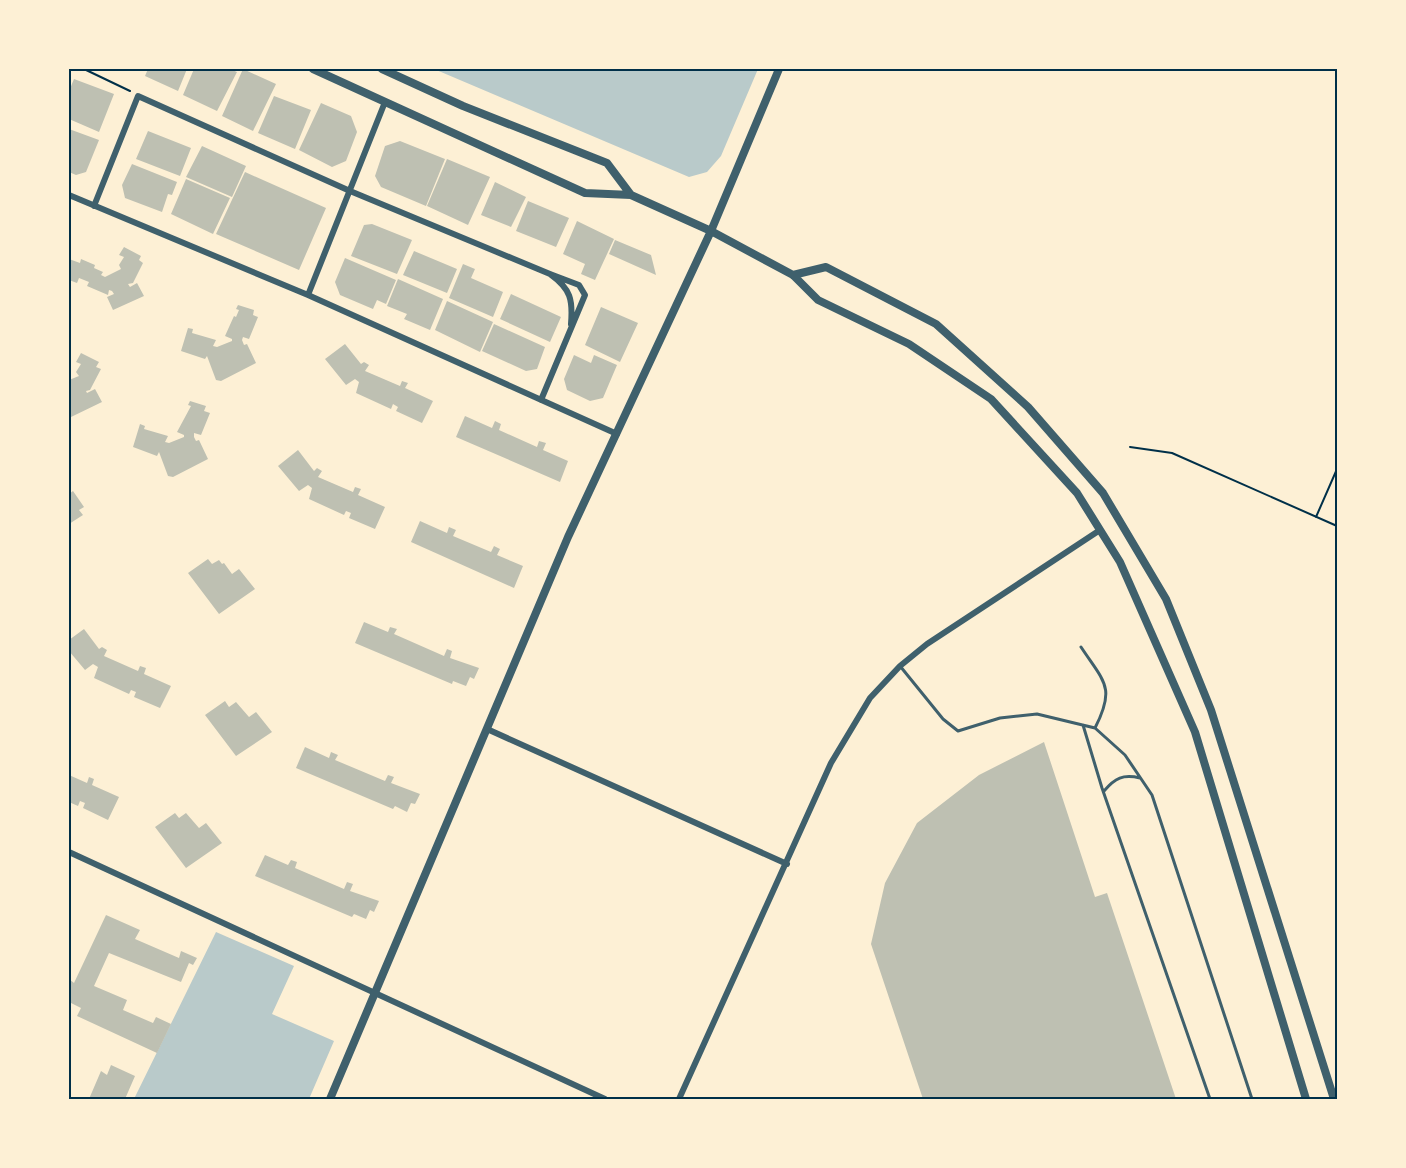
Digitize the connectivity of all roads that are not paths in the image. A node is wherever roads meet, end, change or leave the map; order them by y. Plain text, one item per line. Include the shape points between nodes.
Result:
1 (313, 69) edge
2 (382, 69) edge
3 (779, 69) edge
4 (385, 102) junction
5 (350, 191) junction
6 (69, 195) edge
7 (631, 195) junction
8 (94, 206) junction
9 (711, 231) junction
10 (550, 274) junction
11 (793, 274) junction
12 (308, 296) junction
13 (571, 324) junction
14 (541, 400) junction
15 (617, 434) junction
16 (1100, 530) junction
17 (1081, 646) dead end
18 (900, 666) junction
19 (1083, 725) junction
20 (1095, 728) junction
21 (487, 729) junction
22 (1141, 778) junction
23 (1104, 791) junction
24 (69, 852) edge
25 (787, 864) junction
26 (373, 992) junction
27 (591, 1096) edge
28 (330, 1099) edge
29 (605, 1099) edge
30 (679, 1099) edge
31 (1210, 1099) edge
32 (1252, 1099) edge
33 (1306, 1099) edge
34 (1334, 1099) edge

1 - 4 street
2 - 7 street via 606,163
3 - 9 street
4 - 5 street
4 - 7 street via 585,193
5 - 8 street via 138,96
5 - 10 street
5 - 12 street
6 - 8 street
7 - 9 street
8 - 12 street
9 - 11 street
9 - 15 street
10 - 13 street via 570,293
10 - 13 street via 579,285 585,292
11 - 16 street via 818,300 909,344 991,399 1077,493
11 - 34 street via 826,267 936,324 1028,407 1103,493 1166,599 1211,710
12 - 14 street
13 - 14 street
14 - 15 street
15 - 21 street via 568,537
16 - 18 street via 927,644
16 - 33 street via 1120,562 1195,732
17 - 20 lane via 1107,688 1106,707
18 - 19 lane via 957,731 1000,718 1037,714
18 - 25 street via 870,698 831,764
19 - 20 lane
19 - 23 lane
20 - 22 lane via 1125,755
21 - 25 street
21 - 26 street
22 - 23 lane via 1128,775 1115,779
22 - 32 lane via 1152,795
23 - 31 lane
24 - 26 street
25 - 30 street
26 - 27 street
26 - 28 street
27 - 29 street

